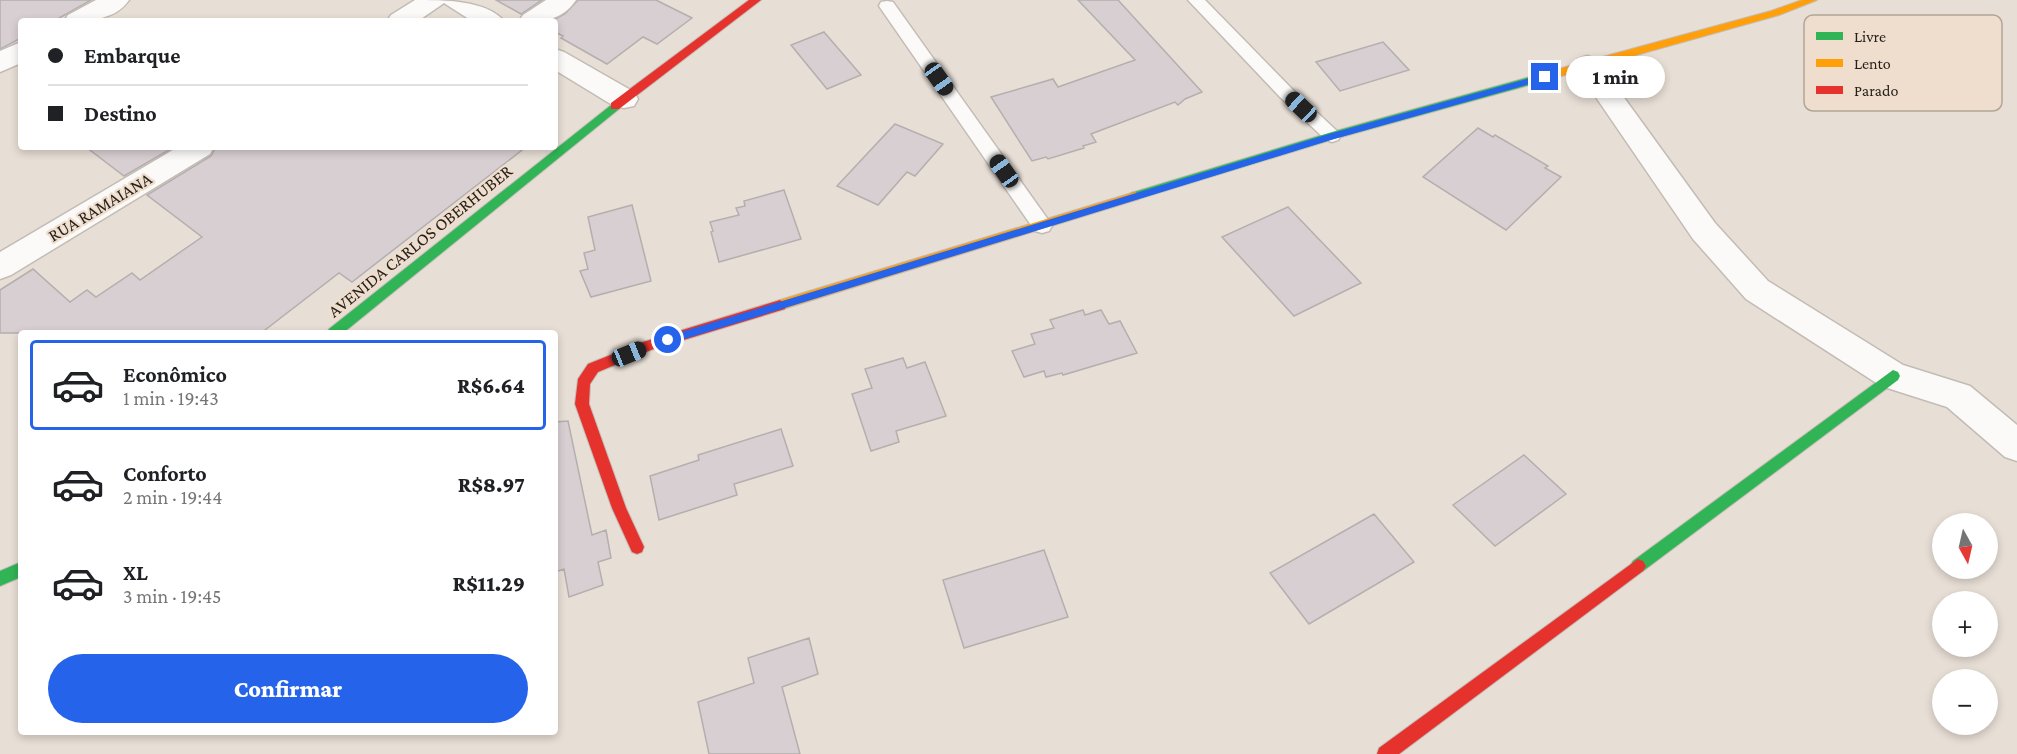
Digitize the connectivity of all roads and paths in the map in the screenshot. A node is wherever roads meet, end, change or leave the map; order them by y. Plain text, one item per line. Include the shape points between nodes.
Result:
1 (116, 0) edge
2 (433, 0) edge
3 (454, 0) edge
4 (563, 0) edge
5 (756, 0) edge
6 (1196, 0) edge
7 (1812, 0) edge
8 (887, 6) dead end
9 (83, 18) edge
10 (404, 18) edge
11 (486, 18) edge
12 (536, 18) edge
13 (18, 53) edge
14 (558, 60) edge
15 (0, 63) edge
16 (1587, 65) junction
17 (624, 99) junction
18 (1332, 136) junction
19 (195, 150) edge
20 (1042, 226) junction
21 (0, 267) edge
22 (338, 330) edge
23 (1893, 376) junction
24 (2017, 446) edge
25 (637, 547) dead end
26 (18, 570) edge
27 (0, 579) edge
28 (1385, 754) edge

1 - 9 street
2 - 10 street
3 - 11 street
4 - 12 street
5 - 17 street, AVENIDA CARLOS OBERHUBER
6 - 18 lane
7 - 16 street
8 - 20 lane
13 - 15 street
14 - 17 street
16 - 18 street
16 - 23 street via 1704,231 1758,290
17 - 22 street, AVENIDA CARLOS OBERHUBER
18 - 20 street
19 - 21 street, RUA RAMAIANA
20 - 25 street via 648,346 593,368 583,383 582,404
23 - 24 street via 1958,396
23 - 28 street
26 - 27 street

